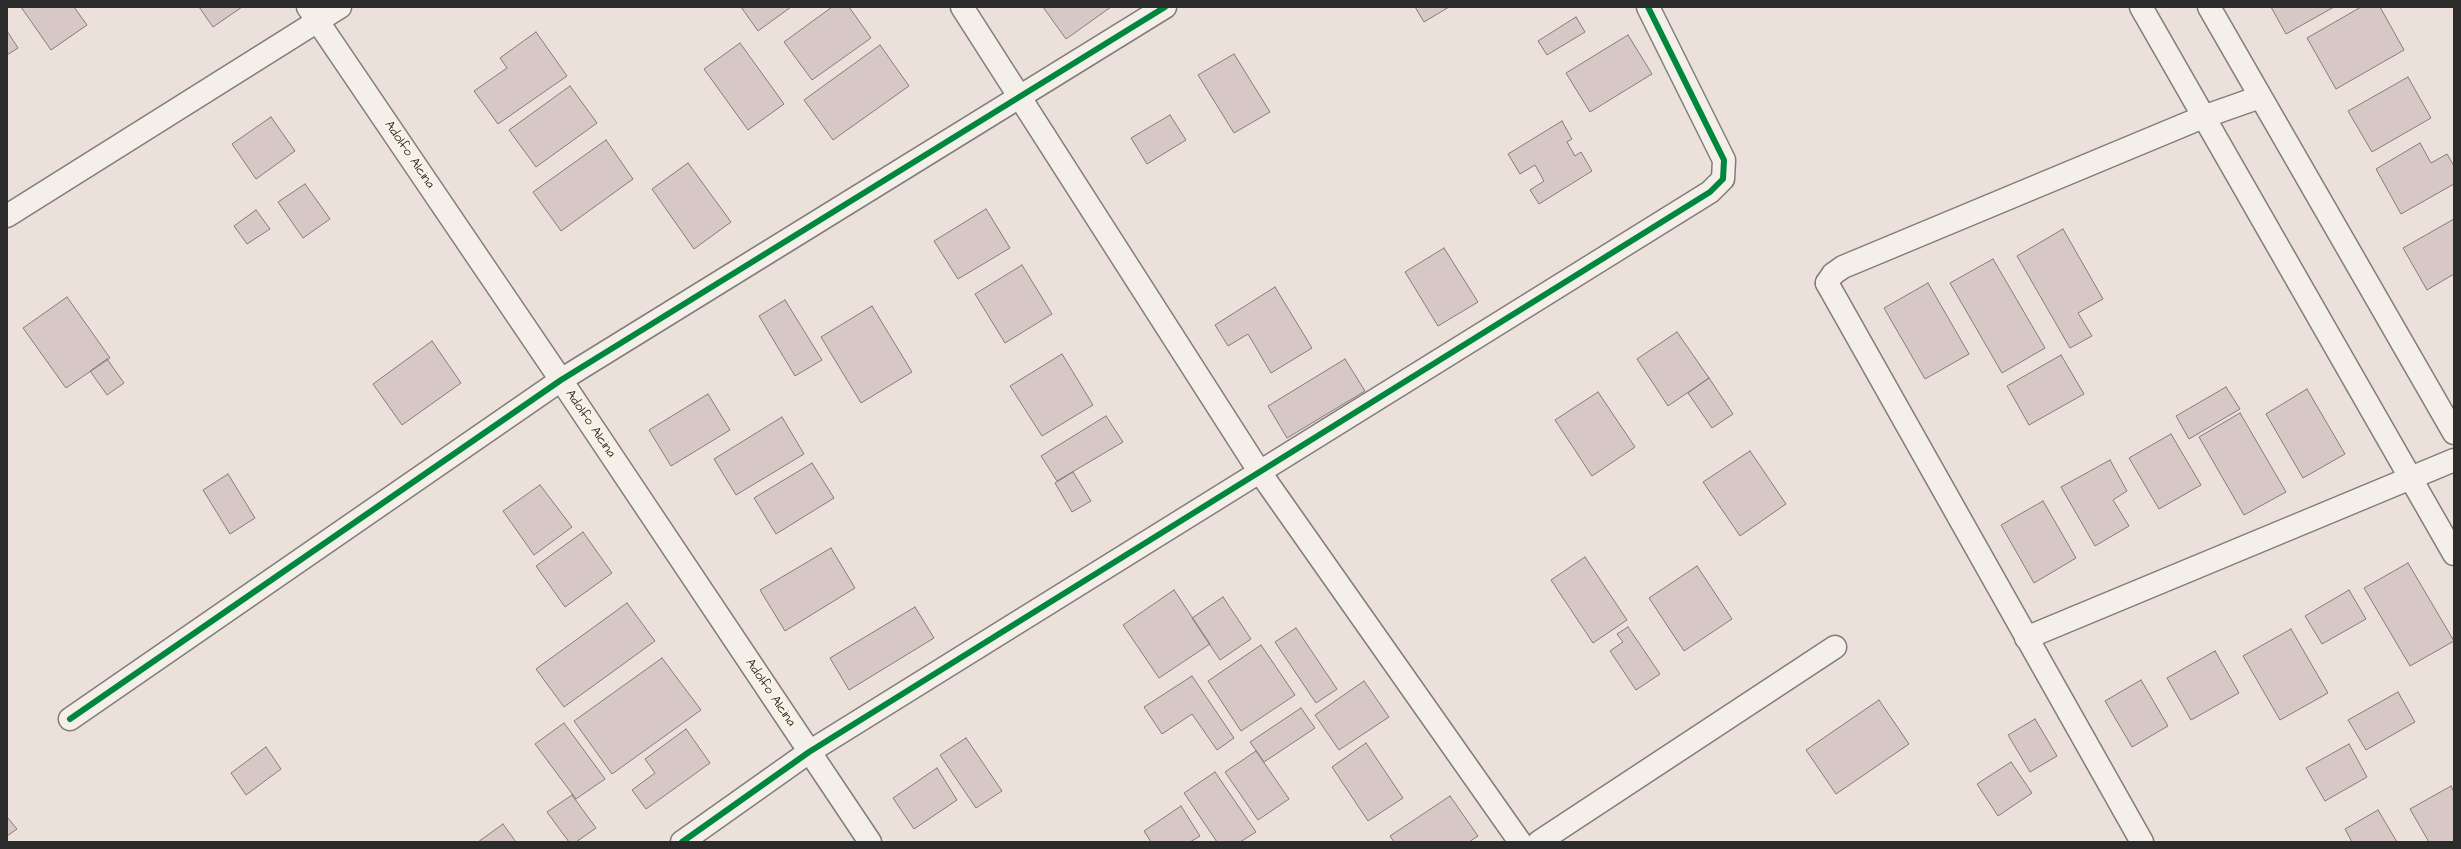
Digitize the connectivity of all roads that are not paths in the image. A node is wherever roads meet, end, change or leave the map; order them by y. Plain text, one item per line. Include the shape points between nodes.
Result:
1 (340, 7) edge
2 (962, 7) edge
3 (1165, 7) edge
4 (1648, 7) edge
5 (2141, 7) edge
6 (2209, 7) edge
7 (313, 14) edge
8 (1020, 96) junction
9 (2260, 97) junction
10 (2203, 117) junction
11 (7, 216) edge
12 (561, 380) junction
13 (2454, 433) edge
14 (2454, 460) edge
15 (1260, 471) junction
16 (2410, 477) junction
17 (2454, 554) edge
18 (2026, 638) junction
19 (1835, 647) dead end
20 (70, 719) dead end
21 (809, 752) junction
22 (682, 842) edge
23 (870, 842) edge
24 (1520, 842) edge
25 (1539, 842) edge
26 (2142, 842) edge

1 - 7 street
2 - 8 street
3 - 8 street
4 - 15 street via 1724,160 1723,179 1710,192
5 - 10 street
6 - 9 street
7 - 11 street
7 - 12 street, Adolfo Alcina
8 - 12 street
8 - 15 street
9 - 10 street
9 - 13 street
10 - 16 street
10 - 18 street via 1843,267 1833,274 1827,283
12 - 20 street
12 - 21 street, Adolfo Alcina
14 - 16 street
15 - 21 street
15 - 24 street
16 - 17 street
16 - 18 street
18 - 26 street
19 - 25 street
21 - 22 street
21 - 23 street, Adolfo Alcina

